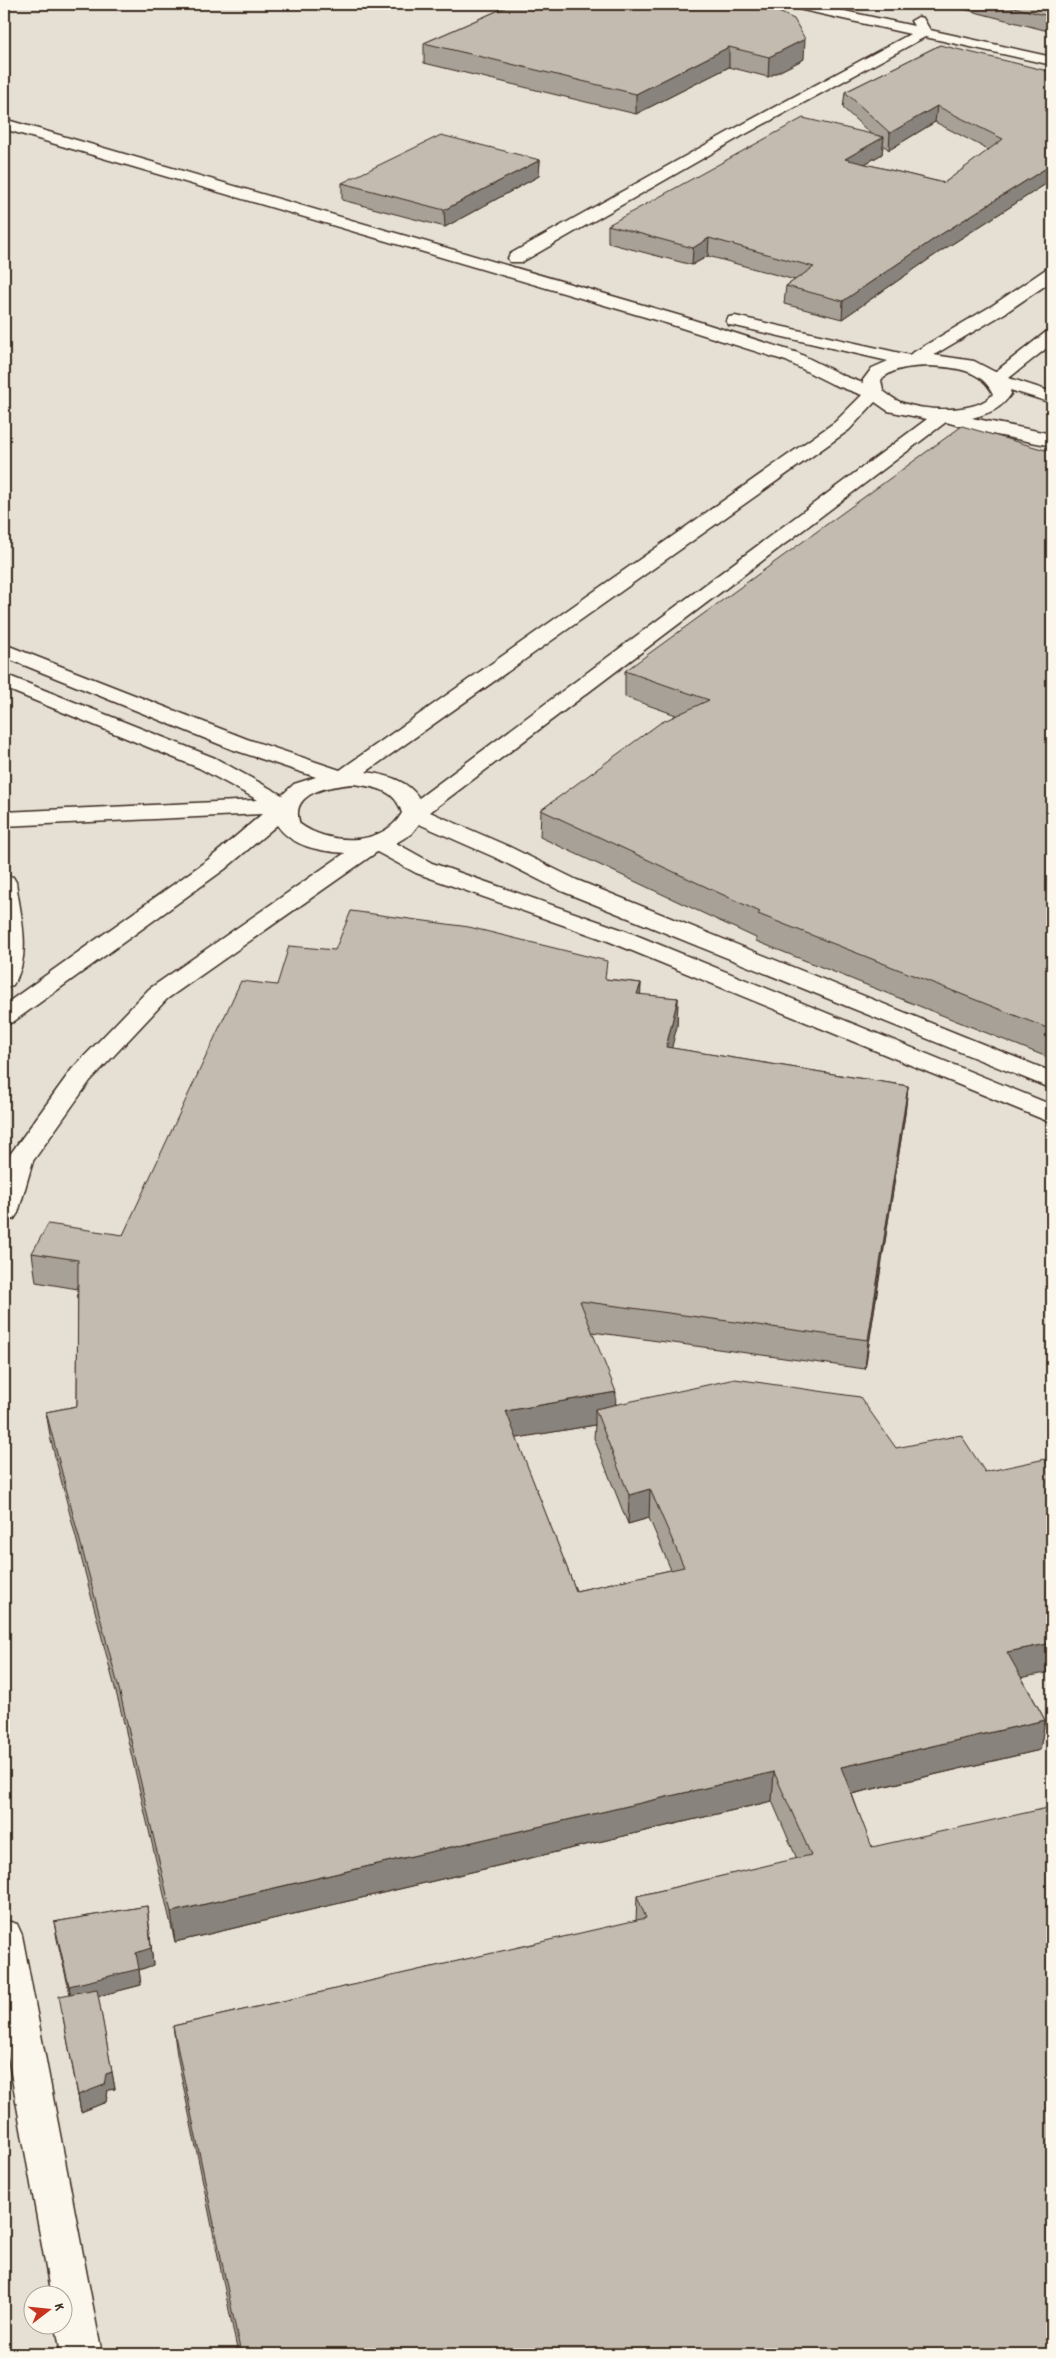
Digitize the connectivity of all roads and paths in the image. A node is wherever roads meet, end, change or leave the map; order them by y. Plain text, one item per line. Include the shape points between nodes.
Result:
1 (794, 4) edge
2 (841, 4) edge
3 (921, 26) junction
4 (1052, 50) edge
5 (1052, 60) edge
6 (4, 109) edge
7 (4, 124) edge
8 (516, 258) junction
9 (1052, 273) edge
10 (1052, 336) edge
11 (912, 361) junction
12 (996, 380) junction
13 (874, 393) junction
14 (1052, 398) edge
15 (944, 415) junction
16 (1052, 440) edge
17 (4, 650) edge
18 (4, 680) edge
19 (343, 778) junction
20 (286, 806) junction
21 (414, 813) junction
22 (4, 819) edge
23 (376, 842) junction
24 (4, 882) edge
25 (4, 980) edge
26 (4, 1017) edge
27 (1052, 1081) edge
28 (1052, 1115) edge
29 (4, 1213) edge
30 (4, 1935) edge
31 (82, 2354) edge

1 - 3 street
2 - 3 street
3 - 4 street
3 - 5 street
3 - 8 street
6 - 8 street
7 - 13 street via 675,320 792,357 838,380
8 - 11 street via 713,315
9 - 11 street
10 - 12 street
11 - 12 street via 936,360 966,365
11 - 13 street via 880,371 872,380
12 - 14 street
12 - 15 street via 1002,394 995,403 965,414
13 - 15 street via 895,407
13 - 19 street via 842,426
15 - 16 street
15 - 21 street
17 - 19 street via 239,744
18 - 20 street via 207,763
19 - 20 street via 309,786
19 - 21 street via 374,780 397,788 412,801
20 - 22 street
20 - 23 street via 286,818 292,828 306,838 333,845 355,846
20 - 26 street via 217,864
21 - 23 street via 404,829
21 - 27 street via 568,885
23 - 28 street via 424,868 617,936
23 - 29 street via 158,994 80,1075 20,1160
24 - 25 street via 12,951
30 - 31 street

